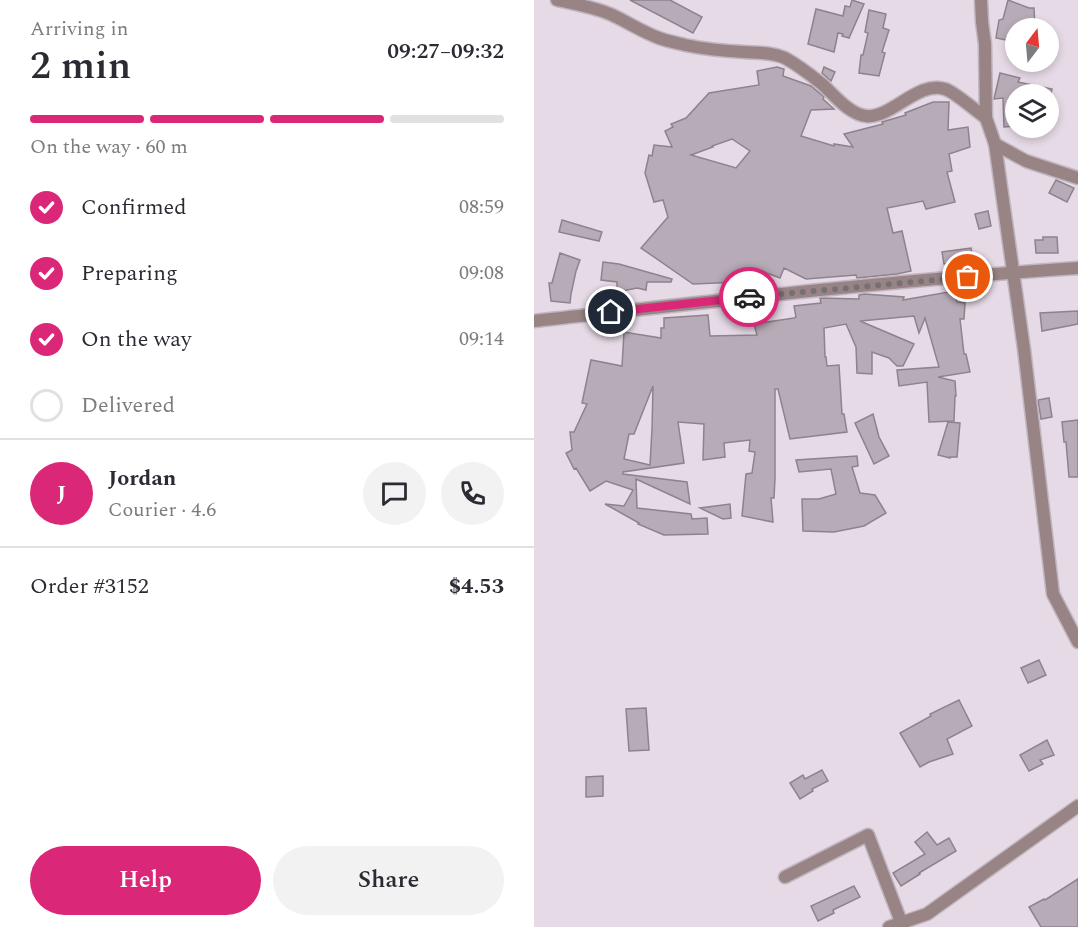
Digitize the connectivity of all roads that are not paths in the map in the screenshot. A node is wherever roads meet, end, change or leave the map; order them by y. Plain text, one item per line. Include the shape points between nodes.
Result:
1 (557, 0) edge
2 (981, 0) edge
3 (986, 118) junction
4 (995, 144) junction
5 (1078, 178) edge
6 (1078, 268) edge
7 (1013, 273) junction
8 (534, 321) edge
9 (1078, 642) edge
10 (1078, 806) edge
11 (785, 877) dead end
12 (898, 926) edge

1 - 3 street via 603,11 658,38 786,59 866,117 922,90 945,88
2 - 3 street
3 - 4 street
4 - 5 street via 1026,161
4 - 7 street
6 - 7 street
7 - 8 street
7 - 9 street via 1053,594
10 - 12 street via 927,914
11 - 12 street via 868,835

